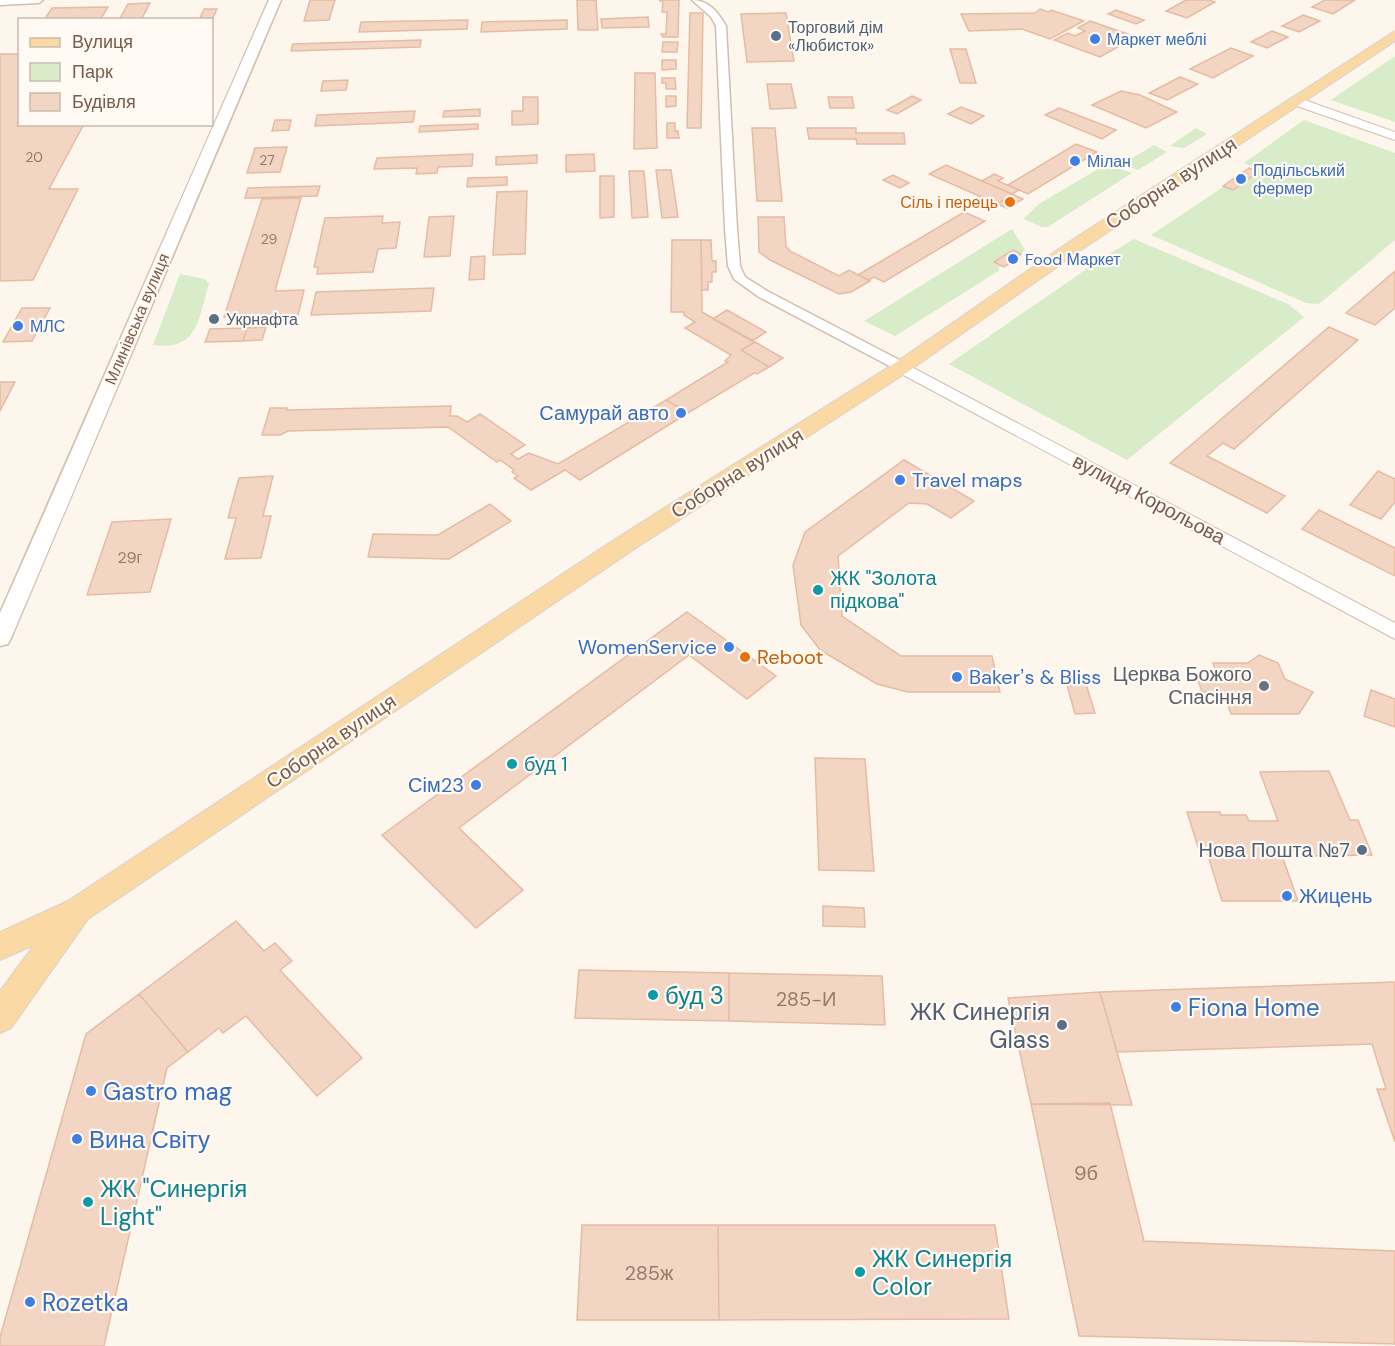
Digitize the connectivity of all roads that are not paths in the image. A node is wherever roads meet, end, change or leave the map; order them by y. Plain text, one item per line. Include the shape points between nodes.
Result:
1 (39, 0) edge
2 (275, 0) edge
3 (696, 0) edge
4 (0, 2) edge
5 (1395, 35) edge
6 (1296, 101) junction
7 (1395, 136) edge
8 (902, 368) junction
9 (1395, 632) edge
10 (0, 638) edge
11 (78, 910) junction
12 (0, 946) edge
13 (0, 1018) edge

1 - 4 street
2 - 10 main road, Млинівська вулиця
3 - 8 street via 715,15 721,26 732,247 740,279
5 - 6 main road, Соборна вулиця
6 - 7 street
6 - 8 main road, Соборна вулиця via 1075,246
8 - 9 street, вулиця Корольова
8 - 11 main road, Соборна вулиця via 628,542
11 - 12 main road, Соборна вулиця
11 - 13 main road, Соборна вулиця

